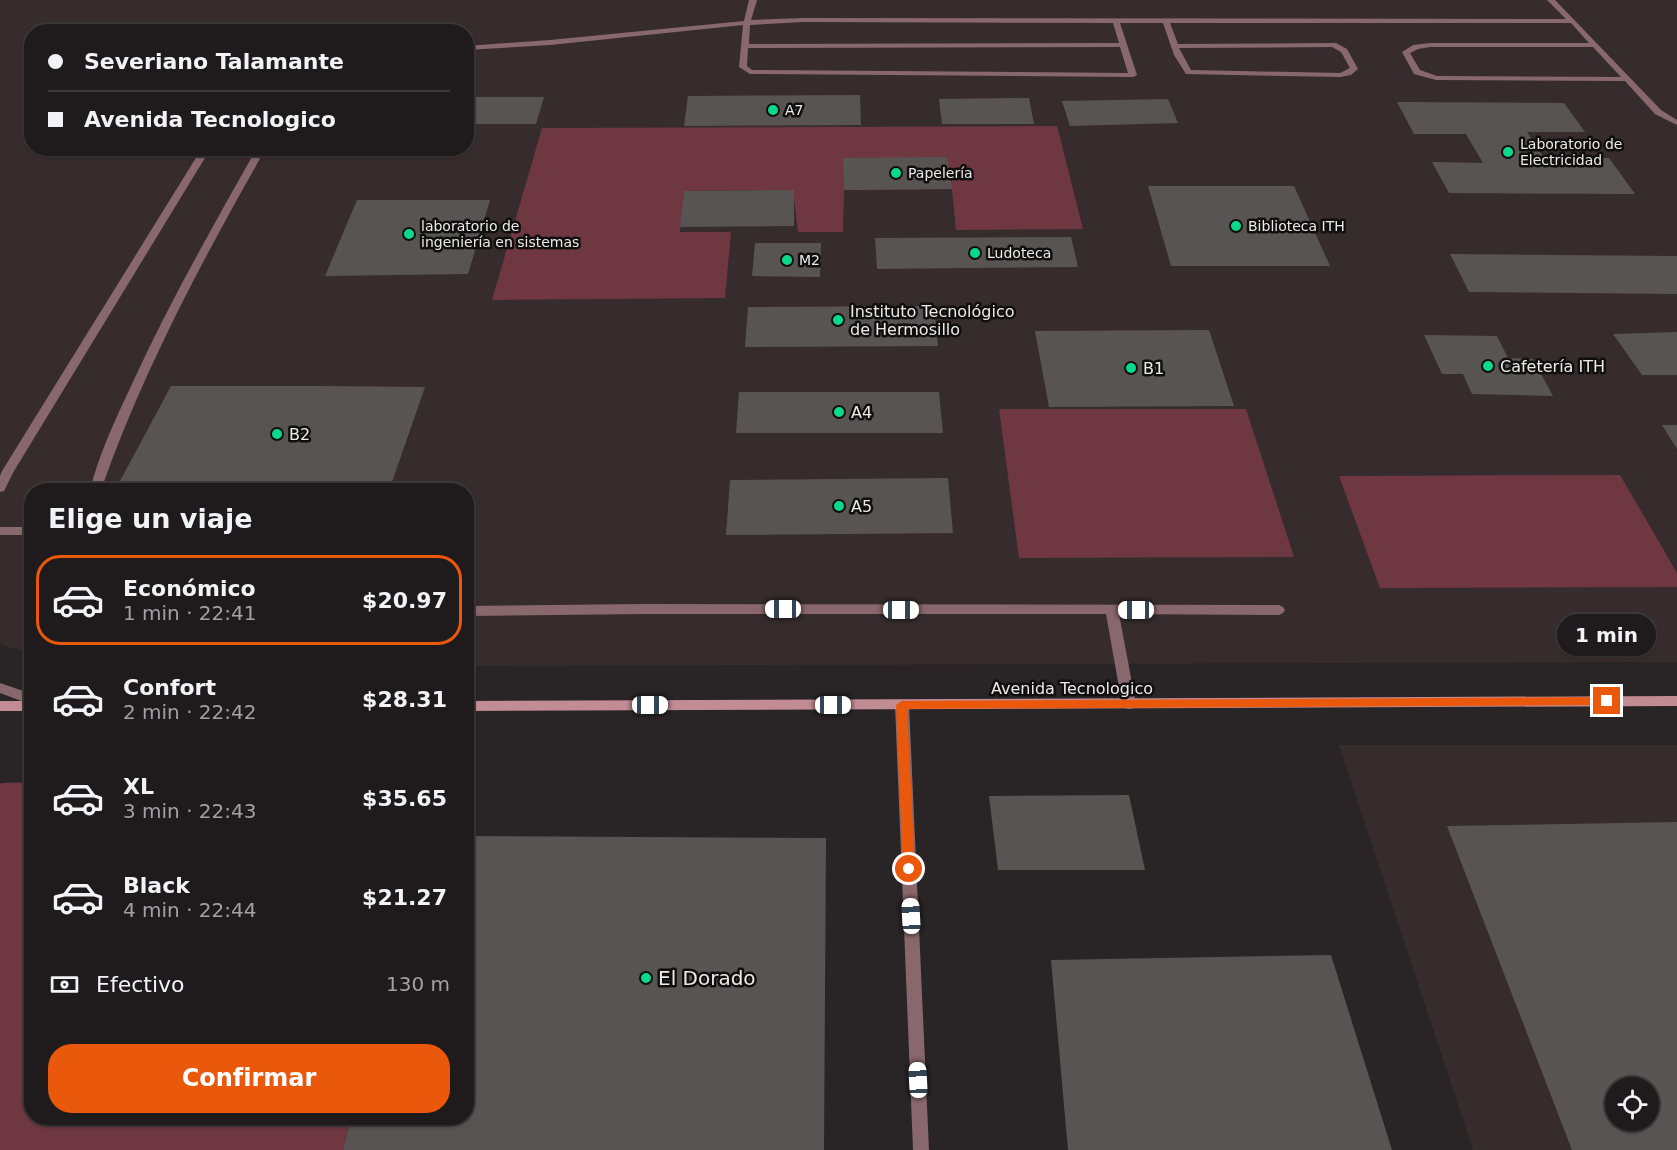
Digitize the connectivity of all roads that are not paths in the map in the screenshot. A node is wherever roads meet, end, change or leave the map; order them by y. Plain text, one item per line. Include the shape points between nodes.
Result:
1 (753, 0) edge
2 (1551, 0) edge
3 (1116, 21) junction
4 (1166, 21) junction
5 (1574, 21) junction
6 (747, 22) junction
7 (1123, 45) junction
8 (1596, 45) junction
9 (746, 46) junction
10 (1176, 46) junction
11 (474, 48) edge
12 (1627, 79) junction
13 (1677, 123) edge
14 (202, 156) edge
15 (257, 156) edge
16 (4, 474) edge
17 (98, 483) edge
18 (0, 488) edge
19 (0, 531) edge
20 (24, 531) edge
21 (1279, 610) dead end
22 (474, 611) edge
23 (1112, 611) junction
24 (0, 688) edge
25 (24, 697) edge
26 (1677, 701) edge
27 (1129, 704) junction
28 (902, 705) junction
29 (0, 706) edge
30 (24, 706) edge
31 (474, 706) edge
32 (921, 1150) edge

1 - 6 lane
2 - 5 lane
3 - 4 lane
3 - 6 lane
3 - 7 lane
4 - 5 lane
4 - 10 lane
5 - 8 lane
6 - 9 lane
6 - 11 lane via 564,43
7 - 9 lane
7 - 9 lane via 1133,75 757,73 744,70
8 - 12 lane
8 - 12 lane via 1430,45 1406,52 1417,72 1436,78
10 - 10 lane via 1185,68 1195,73 1340,75 1354,69 1344,51 1333,45
12 - 13 lane via 1658,112
14 - 16 lane
15 - 17 lane via 154,347
16 - 18 lane
19 - 20 lane
21 - 23 lane
22 - 23 lane
23 - 27 lane
24 - 25 lane
26 - 27 street, Avenida Tecnologico
27 - 28 street, Avenida Tecnologico
28 - 31 street, Avenida Tecnologico
28 - 32 lane
29 - 30 street

